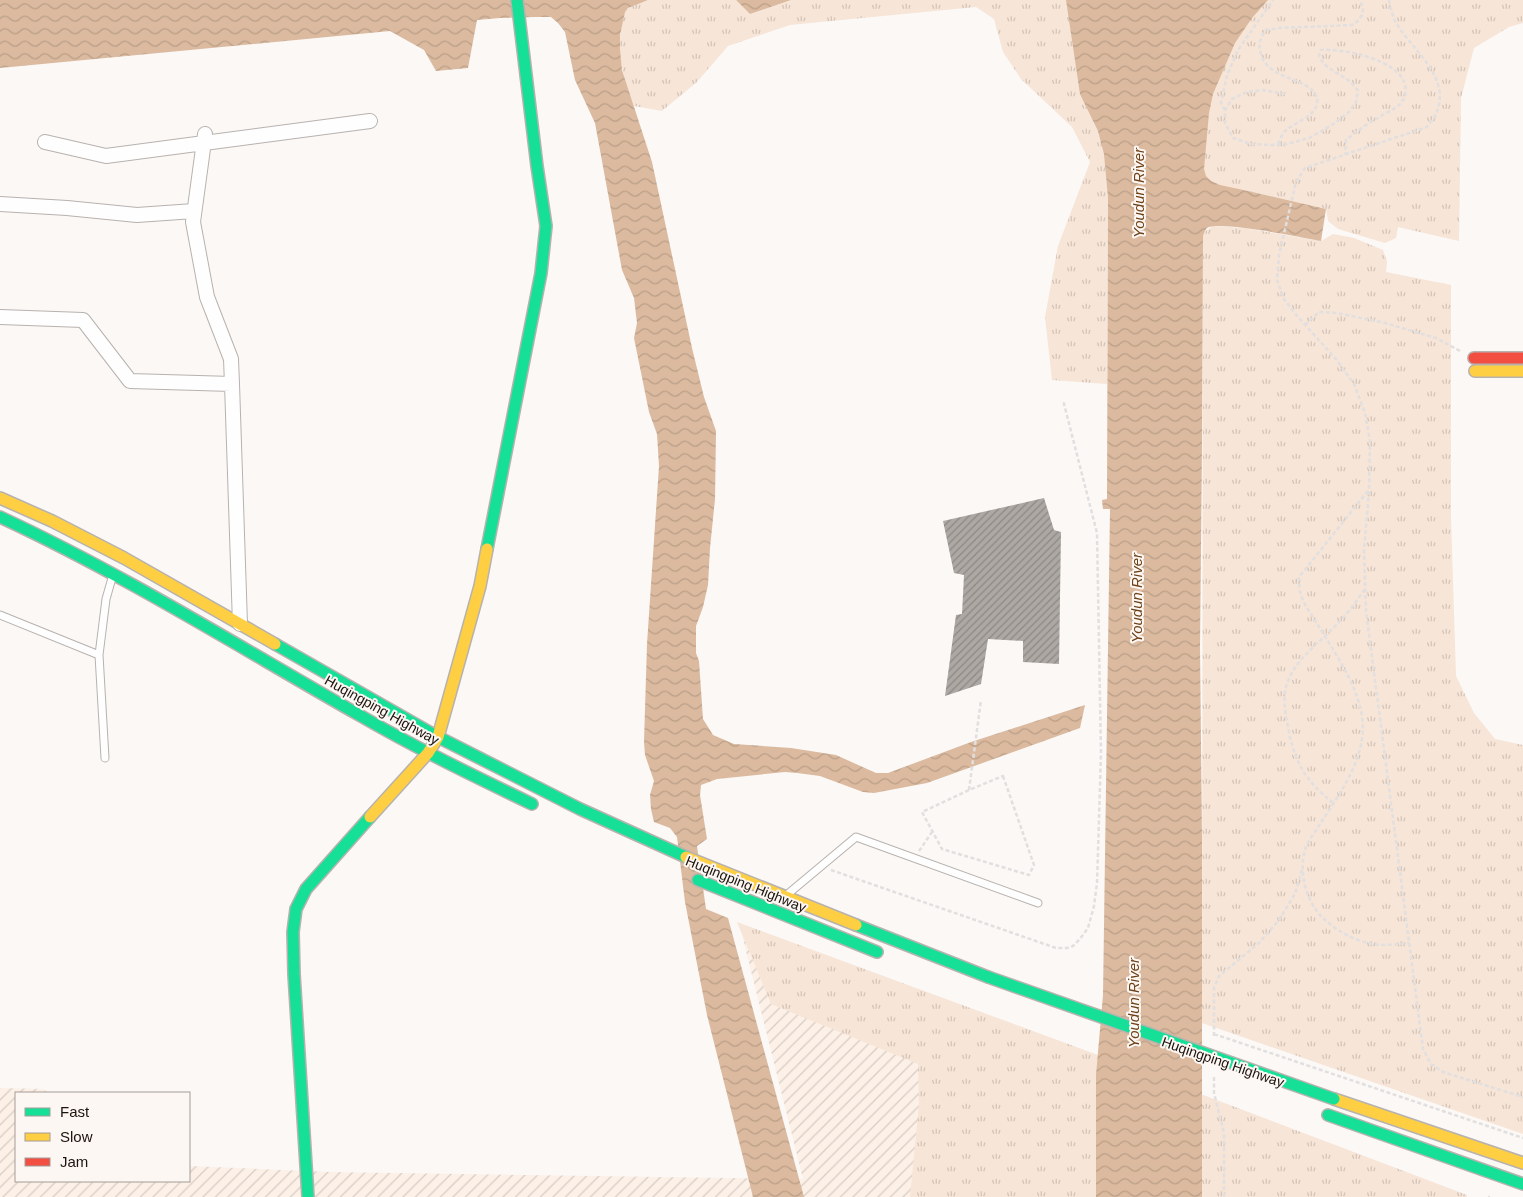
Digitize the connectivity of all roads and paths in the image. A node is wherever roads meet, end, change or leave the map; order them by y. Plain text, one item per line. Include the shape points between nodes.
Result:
1 (517, 0) edge
2 (1273, 0) edge
3 (1359, 0) edge
4 (1388, 0) edge
5 (1284, 94) dead end
6 (1225, 110) junction
7 (370, 121) dead end
8 (204, 138) junction
9 (45, 142) dead end
10 (1278, 144) junction
11 (1345, 154) junction
12 (0, 204) edge
13 (194, 211) junction
14 (0, 317) edge
15 (1305, 324) junction
16 (1474, 358) joint
17 (1523, 358) edge
18 (1475, 371) dead end
19 (1523, 371) edge
20 (232, 384) junction
21 (1063, 400) dead end
22 (1369, 491) junction
23 (0, 498) edge
24 (0, 518) edge
25 (114, 572) junction
26 (1365, 589) junction
27 (0, 614) edge
28 (240, 624) junction
29 (1325, 636) junction
30 (99, 655) junction
31 (981, 700) dead end
32 (438, 737) junction
33 (428, 753) junction
34 (105, 758) dead end
35 (969, 790) junction
36 (1333, 803) junction
37 (540, 808) dead end
38 (932, 832) junction
39 (914, 858) junction
40 (820, 867) junction
41 (1303, 868) junction
42 (691, 878) dead end
43 (785, 896) junction
44 (1038, 904) dead end
45 (1409, 943) junction
46 (884, 954) dead end
47 (1214, 1034) junction
48 (1214, 1044) dead end
49 (1214, 1073) dead end
50 (1523, 1097) edge
51 (1324, 1113) dead end
52 (1523, 1138) edge
53 (1523, 1163) edge
54 (1523, 1184) edge
55 (308, 1197) edge
56 (1224, 1197) edge

1 - 32 main road via 546,226 541,273 480,586
2 - 6 path via 1238,50 1227,75 1221,103
3 - 10 path via 1363,13 1352,25 1279,28 1266,30 1260,38 1263,61 1269,69 1312,89 1318,98 1316,107 1284,132
4 - 11 path via 1394,19 1437,81 1439,98 1436,114 1427,127
5 - 6 path via 1263,90 1247,92 1232,99
6 - 10 path via 1225,123 1233,138 1251,144
7 - 8 street
8 - 9 street via 106,156
8 - 13 street
10 - 11 path via 1309,138 1348,113 1356,102 1358,91 1353,82 1322,62 1319,56 1321,50 1332,49 1374,58 1396,70 1404,79 1406,89 1404,100 1396,108 1346,140
11 - 15 path via 1305,168 1296,182 1278,255 1277,280 1284,299
12 - 13 street via 137,215
13 - 20 street via 193,222 207,297 231,359
14 - 20 street via 83,320 130,381
15 - 16 path via 1319,312 1337,313 1436,338
15 - 22 path via 1354,384 1365,413 1370,441
16 - 17 main road
18 - 19 main road
20 - 28 street
21 - 40 path via 1097,533 1101,753 1097,883 1088,928 1073,946 1056,948
22 - 26 path via 1364,551
22 - 29 path via 1299,577 1305,604
23 - 28 main road, Huqingping Highway via 124,558
24 - 25 main road, Huqingping Highway
25 - 30 lane via 106,599
25 - 33 main road, Huqingping Highway
26 - 29 path
26 - 45 path
27 - 30 lane
28 - 32 main road, Huqingping Highway
29 - 36 path via 1354,689 1362,716 1363,735 1347,781
29 - 36 path via 1293,673 1286,688 1285,705 1294,752 1302,770 1315,788
30 - 34 lane
31 - 35 path
32 - 33 main road
32 - 43 main road, Huqingping Highway via 580,809 701,864
33 - 37 main road, Huqingping Highway
33 - 55 main road via 306,889 296,909 292,932
35 - 38 path via 922,812
35 - 38 path via 1003,776 1034,865 1029,875 942,850
36 - 41 path via 1306,847
38 - 39 path
39 - 40 lane via 856,837
39 - 44 lane
40 - 43 lane
41 - 45 path via 1305,891 1315,910 1331,926 1352,938 1381,945
41 - 47 path via 1295,894 1279,920 1259,944 1219,976 1214,988
42 - 46 main road, Huqingping Highway
43 - 53 main road, Huqingping Highway, bridge via 988,977
45 - 50 path via 1423,1049 1431,1064 1443,1072
47 - 48 path
47 - 52 path
49 - 56 path via 1214,1093 1224,1133
51 - 54 main road

